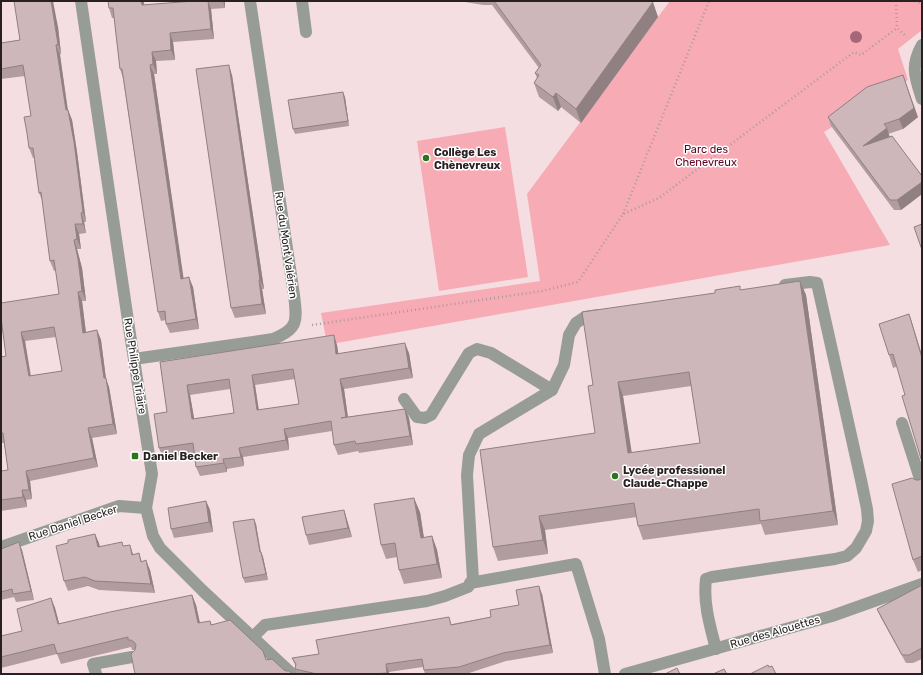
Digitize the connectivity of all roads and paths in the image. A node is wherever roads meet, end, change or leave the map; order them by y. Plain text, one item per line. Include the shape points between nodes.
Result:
1 (81, 1) edge
2 (250, 1) edge
3 (302, 1) edge
4 (896, 1) edge
5 (915, 1) edge
6 (709, 2) edge
7 (922, 4) edge
8 (897, 28) junction
9 (306, 32) dead end
10 (921, 47) edge
11 (922, 99) edge
12 (623, 214) junction
13 (771, 288) edge
14 (609, 313) edge
15 (292, 328) junction
16 (134, 359) junction
17 (552, 390) junction
18 (404, 399) dead end
19 (902, 423) dead end
20 (922, 485) edge
21 (146, 508) junction
22 (1, 547) edge
23 (470, 583) junction
24 (922, 584) edge
25 (253, 637) junction
26 (716, 648) junction
27 (132, 657) edge
28 (96, 674) edge
29 (292, 674) edge
30 (605, 674) edge
31 (625, 674) edge

1 - 16 street, Rue Philippe Triaire
2 - 15 street, Rue du Mont Valérien via 294,296 296,314
3 - 9 street
4 - 8 path
5 - 7 path
6 - 12 path
8 - 10 path
8 - 12 path via 861,55 854,52 659,198
10 - 11 street via 914,68
12 - 15 path via 578,282 542,291
13 - 26 street via 816,283 868,521 866,531 856,548 847,556 706,579 706,609
14 - 17 street via 585,317 576,323 569,334 564,365
15 - 16 street via 273,338
16 - 21 street, Rue Philippe Triaire via 152,474
17 - 18 street via 491,352 477,349 469,353 431,415 425,418 417,417
17 - 23 street via 479,434 468,455 473,580
19 - 20 street
21 - 22 street, Rue Daniel Becker via 119,506
21 - 25 street, Rue Philippe Triaire via 153,536 160,548
23 - 25 street via 468,587 427,601 265,625
23 - 30 street via 576,564 599,640
24 - 26 street, Rue des Alouettes via 832,616
25 - 29 street, Rue Philippe Triaire
26 - 31 street, Rue des Alouettes
27 - 28 street via 94,664

